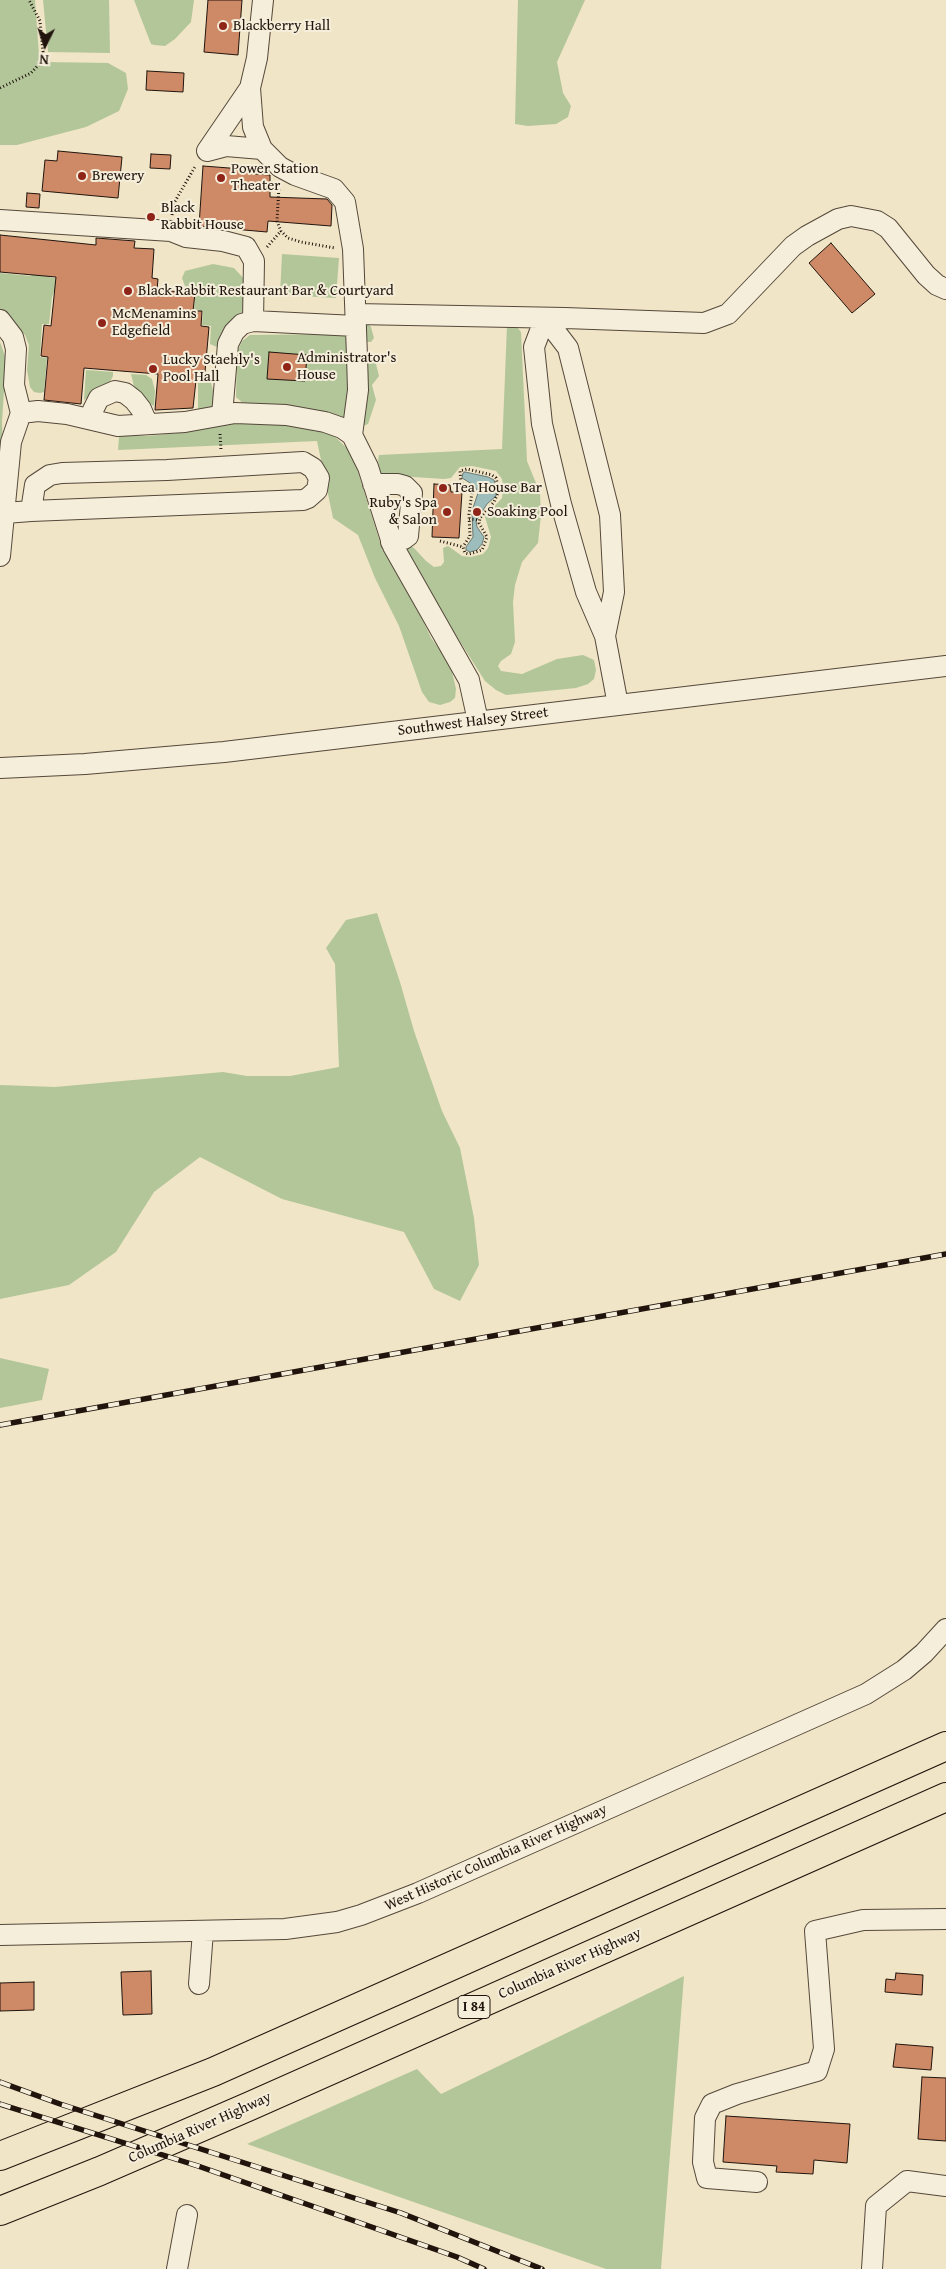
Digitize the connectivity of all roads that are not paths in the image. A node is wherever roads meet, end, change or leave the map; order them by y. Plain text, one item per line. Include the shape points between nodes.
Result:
1 (263, 0) edge
2 (250, 88) junction
3 (262, 149) junction
4 (0, 220) edge
5 (946, 289) edge
6 (545, 318) junction
7 (0, 320) edge
8 (356, 320) junction
9 (252, 321) junction
10 (21, 413) junction
11 (89, 418) junction
12 (221, 421) junction
13 (147, 423) junction
14 (352, 435) junction
15 (373, 484) junction
16 (31, 510) junction
17 (5, 513) junction
18 (391, 542) junction
19 (0, 556) edge
20 (605, 636) junction
21 (946, 666) edge
22 (618, 705) junction
23 (478, 722) junction
24 (0, 768) edge
25 (946, 1630) edge
26 (946, 1746) edge
27 (946, 1797) edge
28 (946, 1919) edge
29 (203, 1931) junction
30 (0, 1935) edge
31 (199, 1984) dead end
32 (0, 2156) edge
33 (757, 2182) dead end
34 (946, 2186) edge
35 (0, 2211) edge
36 (187, 2215) dead end
37 (178, 2269) edge
38 (872, 2269) edge

1 - 2 street via 257,58
2 - 3 street via 253,127
2 - 3 street via 203,156 226,146
3 - 8 street via 280,168 334,189 345,202 353,249
4 - 9 street via 171,231 186,237 246,247 254,261
5 - 6 street via 937,286 926,275 888,228 877,221 851,216 823,226 793,246 735,307 718,320 690,324
6 - 8 street
6 - 20 street via 534,347 542,424 586,592
6 - 20 street via 568,348 610,515 614,592
7 - 10 street via 13,337 16,349 14,385
8 - 9 street
8 - 14 street via 358,390
9 - 12 street via 242,324 228,344
10 - 11 street via 38,411
10 - 17 street via 11,442
11 - 13 street via 116,426
11 - 13 street via 98,398 115,392 125,393 134,400
12 - 13 street
12 - 14 street via 249,413 306,417 342,428
14 - 15 street
15 - 18 street
15 - 18 street via 398,484 412,493 408,536
16 - 16 street via 303,500 313,494 319,478 313,468 303,462 62,473 50,475 35,485
16 - 17 street
17 - 19 street
18 - 23 street via 469,680
20 - 22 street
21 - 22 street, Southwest Halsey Street
22 - 23 street, Southwest Halsey Street
23 - 24 street, Southwest Halsey Street via 224,752
25 - 29 street, West Historic Columbia River Highway via 904,1670 866,1694 385,1907 337,1922 309,1926
26 - 32 highway via 213,2072
27 - 35 highway, Columbia River Highway / I 84 via 241,2110
28 - 33 street via 863,1920 815,1931 824,2050 817,2071 712,2104 705,2118 703,2162 707,2178
29 - 30 street, West Historic Columbia River Highway
29 - 31 street
34 - 38 street via 907,2181 876,2206
36 - 37 street

